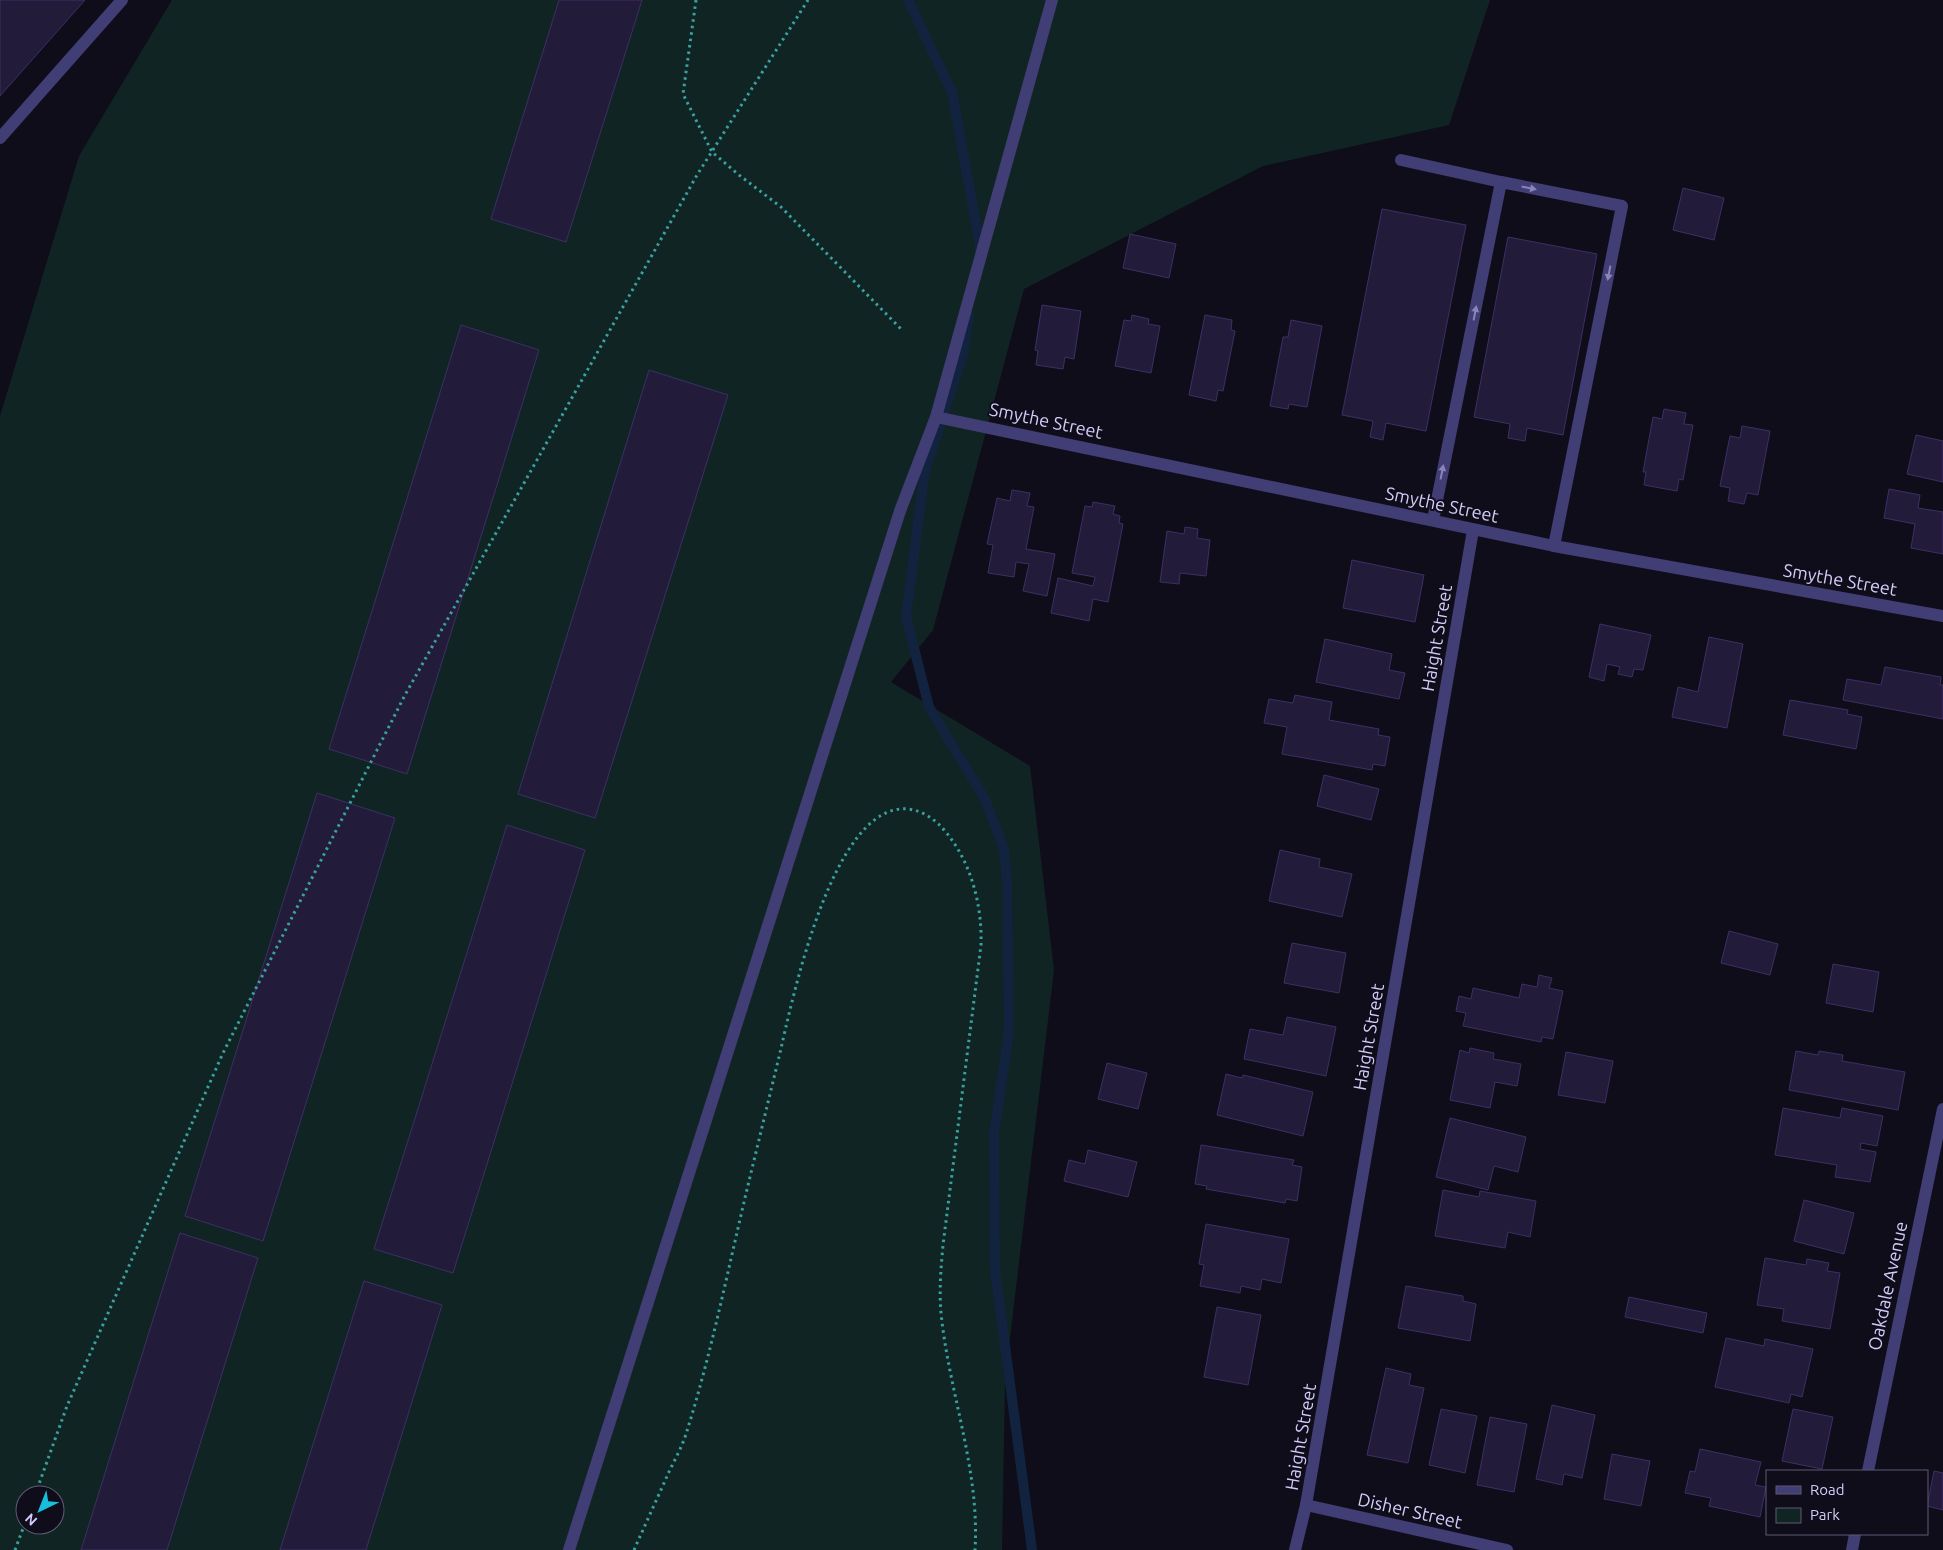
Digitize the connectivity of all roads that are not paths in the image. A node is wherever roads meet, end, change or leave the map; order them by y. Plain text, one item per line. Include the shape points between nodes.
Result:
1 (122, 0) edge
2 (1052, 0) edge
3 (0, 138) edge
4 (1401, 160) dead end
5 (1501, 182) junction
6 (936, 416) junction
7 (1433, 520) junction
8 (1473, 530) junction
9 (1554, 546) junction
10 (1943, 616) edge
11 (1943, 1109) edge
12 (1868, 1470) edge
13 (1306, 1505) junction
14 (1855, 1535) edge
15 (569, 1550) edge
16 (1295, 1550) edge
17 (1507, 1550) edge
18 (1852, 1550) edge

1 - 3 street
2 - 6 street
4 - 5 street
7 -> 5 street
5 -> 9 street via 1622,206
6 - 7 street, Smythe Street
6 - 15 street via 900,511
7 - 8 street, Smythe Street
8 - 9 street, Smythe Street
8 - 13 street, Haight Street
9 - 10 street, Smythe Street
11 - 12 street, Oakdale Avenue
13 - 16 street, Haight Street
13 - 17 street, Disher Street
14 - 18 street

